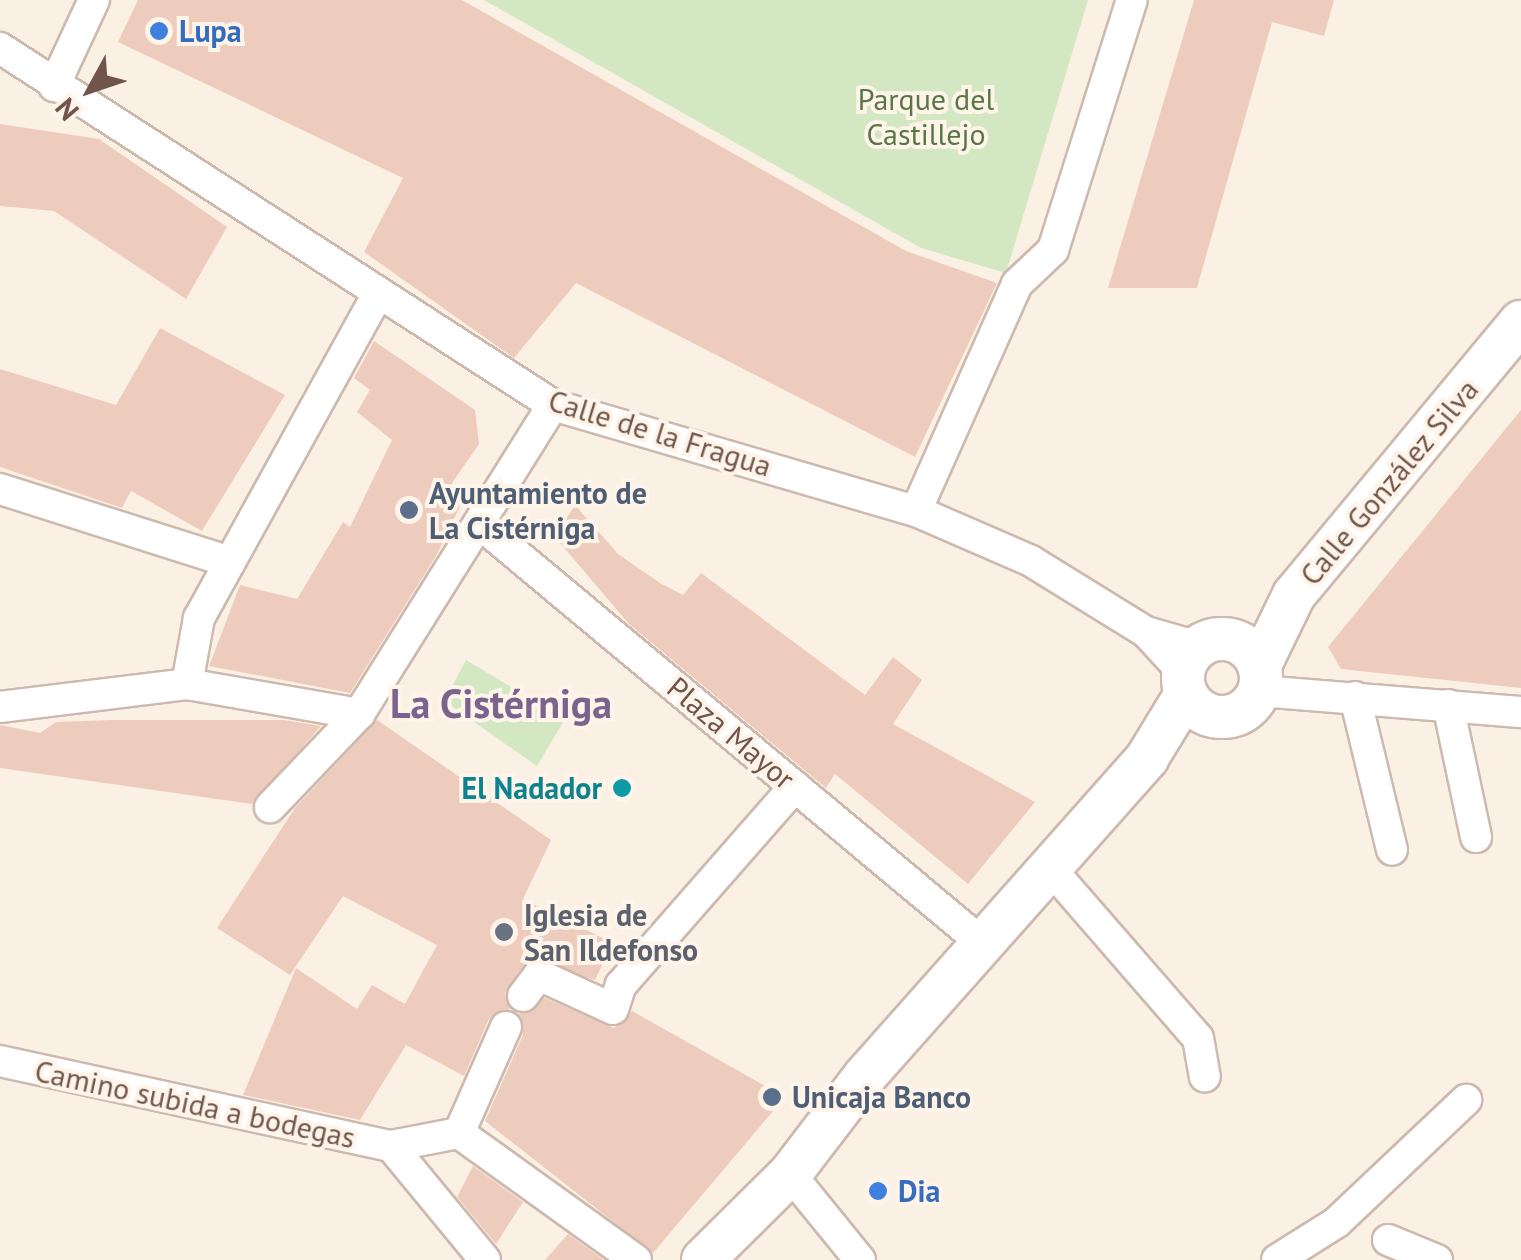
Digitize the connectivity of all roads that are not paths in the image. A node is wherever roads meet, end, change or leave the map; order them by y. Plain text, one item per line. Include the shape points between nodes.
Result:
1 (94, 0) edge
2 (1132, 0) edge
3 (0, 48) edge
4 (54, 86) junction
5 (376, 297) junction
6 (1521, 322) edge
7 (553, 406) junction
8 (0, 489) edge
9 (916, 511) junction
10 (480, 524) junction
11 (230, 562) junction
12 (1294, 595) junction
13 (1200, 674) junction
14 (1259, 679) junction
15 (187, 684) junction
16 (1356, 697) junction
17 (1448, 704) junction
18 (0, 706) edge
19 (1521, 712) edge
20 (359, 714) junction
21 (794, 786) junction
22 (270, 807) dead end
23 (1476, 837) dead end
24 (1392, 850) dead end
25 (1050, 868) junction
26 (982, 942) junction
27 (523, 996) dead end
28 (506, 1027) dead end
29 (0, 1061) edge
30 (1205, 1076) dead end
31 (1466, 1100) dead end
32 (460, 1133) junction
33 (391, 1146) junction
34 (790, 1174) junction
35 (1388, 1240) dead end
36 (486, 1260) edge
37 (636, 1260) edge
38 (704, 1260) edge
39 (860, 1260) edge
40 (1276, 1260) edge
41 (1437, 1260) edge

1 - 4 street
2 - 9 street via 1054,250 1017,284
3 - 4 street, Calle de la Fragua
4 - 5 street, Calle de la Fragua
5 - 7 street, Calle de la Fragua
5 - 11 street
6 - 12 street, Calle González Silva
7 - 9 street, Calle de la Fragua
7 - 10 street
8 - 11 street
9 - 13 street, Calle de la Fragua via 1031,561
10 - 20 street
10 - 21 street, Plaza Mayor
11 - 15 street via 199,618
12 - 13 street, Calle González Silva
12 - 14 street, Calle González Silva
13 - 14 street via 1246,648
13 - 14 street via 1242,711
13 - 25 street, Calle González Silva via 1147,758
14 - 16 street
15 - 18 street
15 - 20 street
16 - 17 street
16 - 24 street
17 - 19 street
17 - 23 street
20 - 22 street
21 - 26 street, Plaza Mayor
21 - 27 street via 621,986 613,1009 539,975
25 - 26 street, Calle González Silva
25 - 30 street via 1198,1038
26 - 34 street
28 - 32 street
29 - 33 street, Camino subida a bodegas
31 - 40 street via 1337,1222
32 - 33 street
32 - 37 street
33 - 36 street
34 - 38 street
34 - 39 street
35 - 41 street

